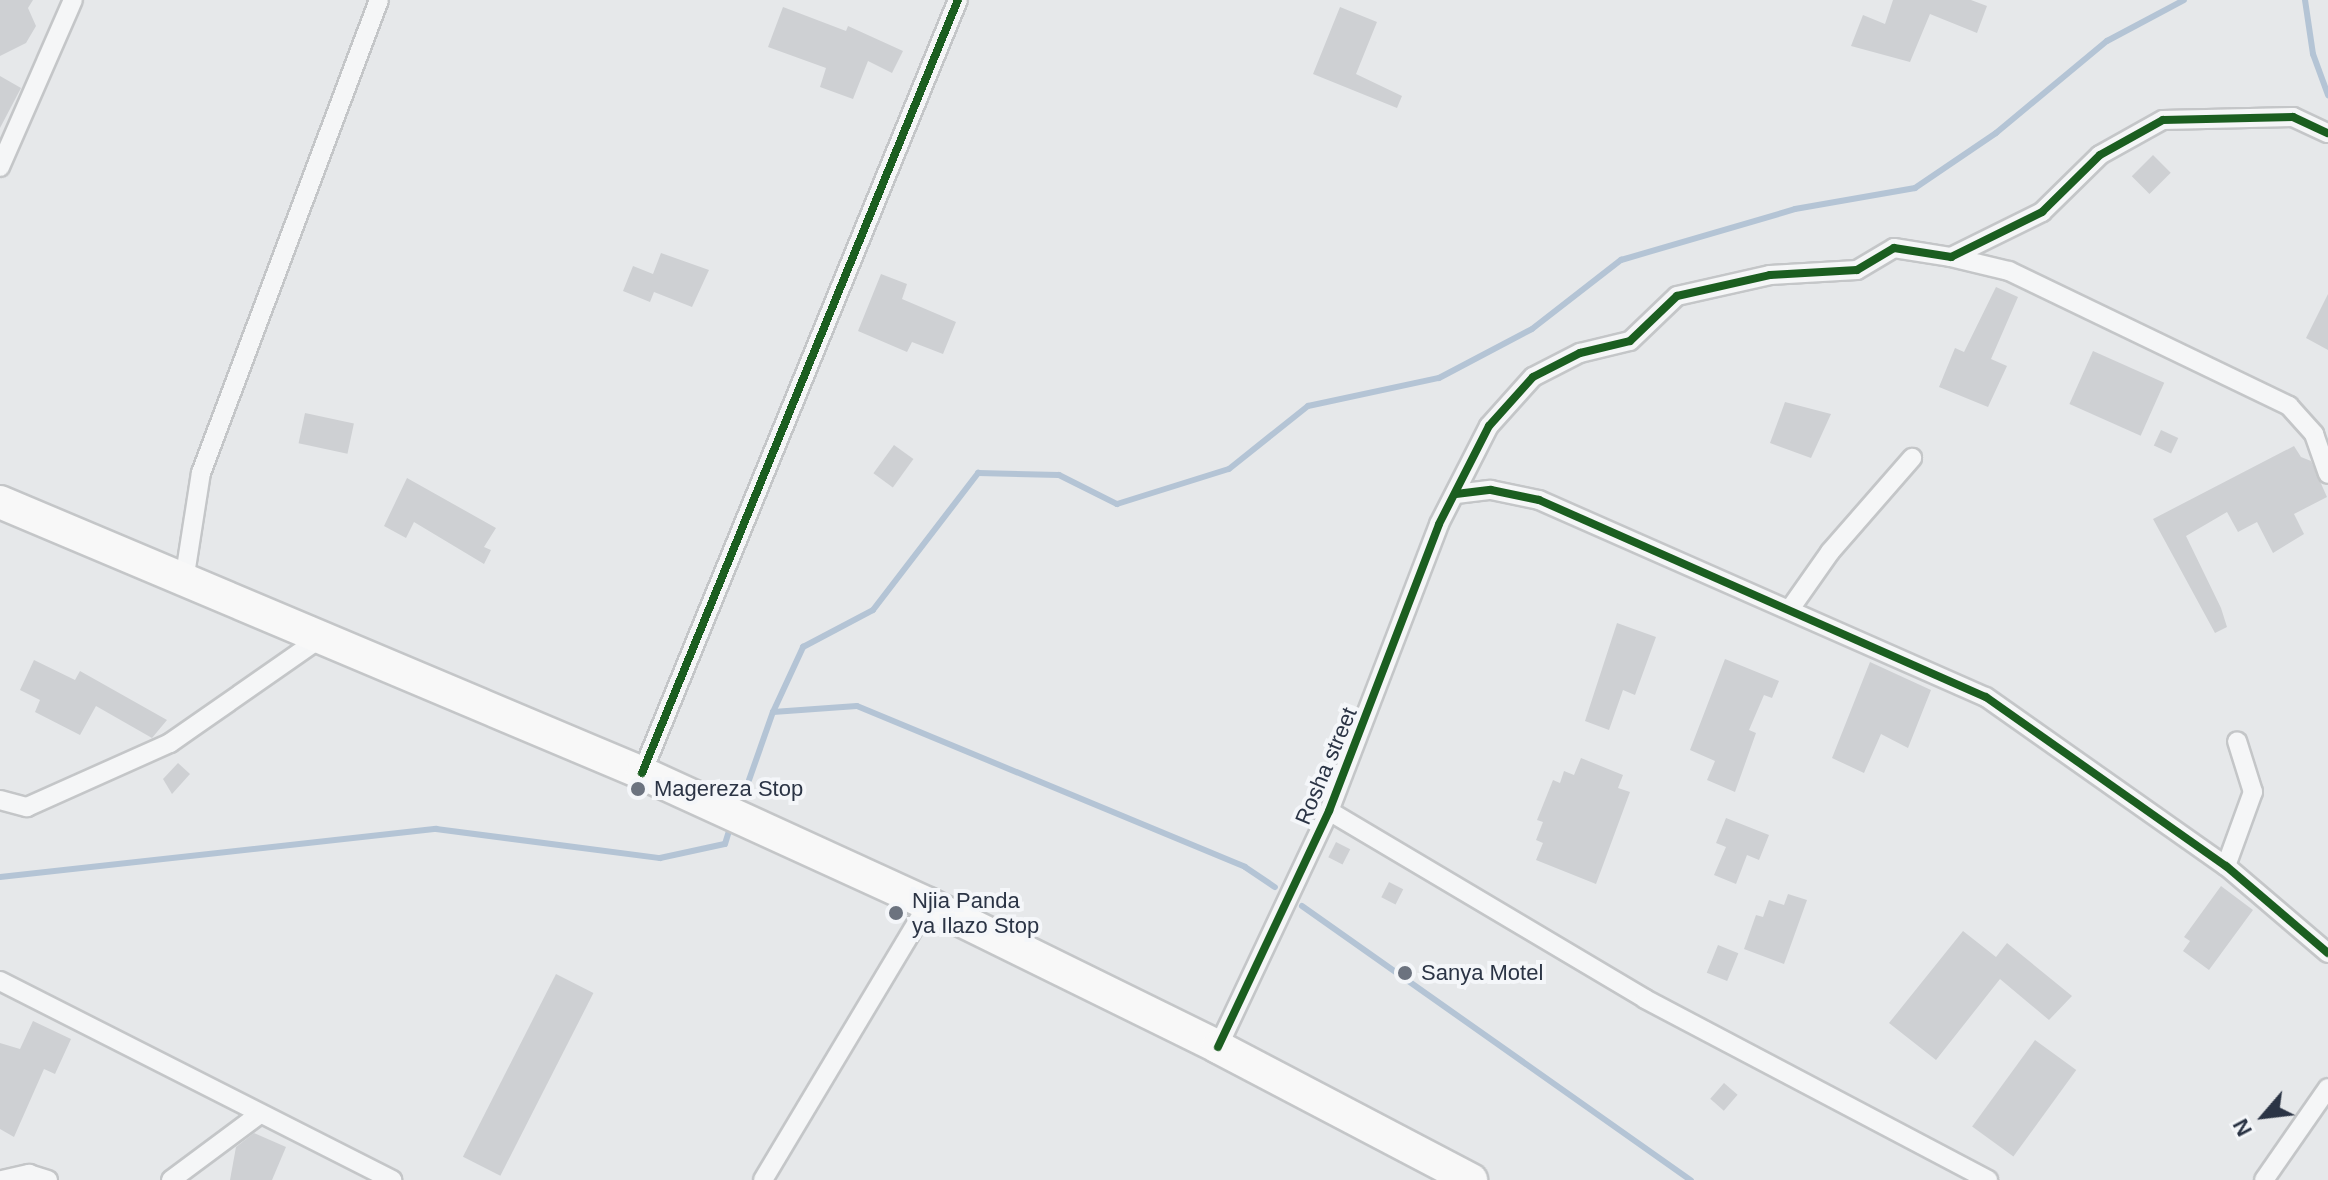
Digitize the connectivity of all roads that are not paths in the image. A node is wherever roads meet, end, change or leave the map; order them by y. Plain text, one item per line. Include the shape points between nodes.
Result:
1 (73, 0) edge
2 (379, 0) edge
3 (958, 0) edge
4 (2328, 133) edge
5 (0, 167) edge
6 (1951, 257) junction
7 (1912, 458) dead end
8 (2328, 474) edge
9 (1456, 494) junction
10 (0, 502) edge
11 (184, 581) junction
12 (1790, 609) junction
13 (319, 639) junction
14 (2237, 741) dead end
15 (642, 773) junction
16 (0, 800) edge
17 (1329, 811) junction
18 (2226, 866) junction
19 (928, 904) junction
20 (2328, 953) edge
21 (0, 981) edge
22 (1218, 1047) junction
23 (2328, 1088) edge
24 (260, 1114) junction
25 (2, 1180) edge
26 (48, 1180) edge
27 (171, 1180) edge
28 (392, 1180) edge
29 (763, 1180) edge
30 (1471, 1180) edge
31 (1988, 1180) edge
32 (2264, 1180) edge

1 - 5 street
2 - 11 street via 201,473
3 - 15 street
4 - 6 street via 2293,117 2163,120 2100,155 2042,212
6 - 8 street, Rosha street via 2009,271 2289,406 2314,434
6 - 9 street, Rosha street via 1894,248 1857,270 1770,275 1677,296 1630,341 1571,357 1523,386 1489,426
7 - 12 street via 1816,569
9 - 12 street via 1491,490 1539,500
9 - 17 street, Rosha street via 1439,524
10 - 11 highway
11 - 13 highway
12 - 18 street via 2009,710
13 - 15 highway
13 - 16 street via 170,743 27,807
14 - 18 street via 2253,792
15 - 19 highway
17 - 22 street, Rosha street
17 - 31 street via 1645,999
18 - 20 street
19 - 22 highway
19 - 29 street
21 - 24 street
22 - 30 highway
23 - 32 street
24 - 27 street
24 - 28 street
25 - 26 street via 29,1174

